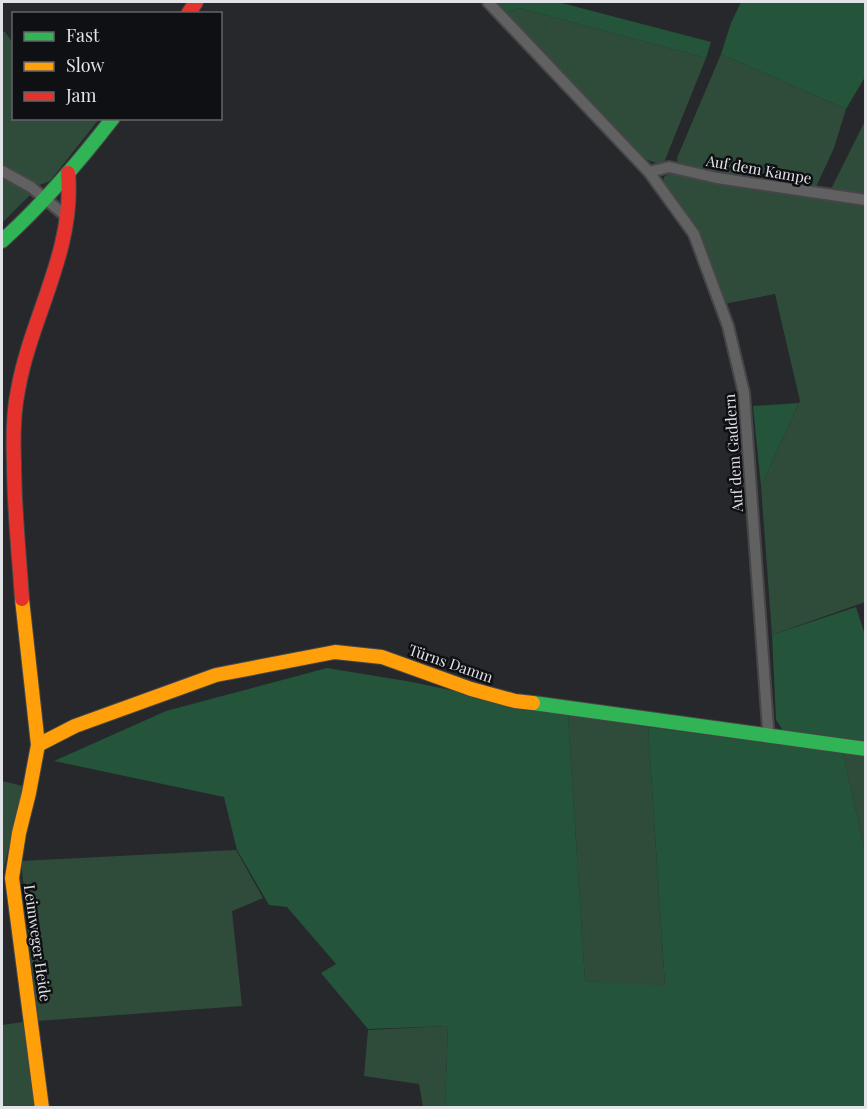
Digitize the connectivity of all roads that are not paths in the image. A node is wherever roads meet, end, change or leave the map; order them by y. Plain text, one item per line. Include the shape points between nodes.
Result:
1 (488, 2) edge
2 (112, 120) edge
3 (2, 171) edge
4 (649, 172) junction
5 (68, 173) junction
6 (46, 198) junction
7 (866, 200) edge
8 (67, 217) junction
9 (2, 241) edge
10 (767, 735) junction
11 (38, 745) junction
12 (866, 749) edge
13 (42, 1107) edge

1 - 4 street, Auf dem Gaddern
2 - 5 street
3 - 6 street
4 - 7 street, Auf dem Kampe via 669,167
4 - 10 street, Auf dem Gaddern via 694,234 728,326 744,393
5 - 6 street
5 - 8 street, Leimweger Heide
6 - 8 street
6 - 9 street
8 - 11 street, Leimweger Heide via 60,255 21,379 14,423 14,498
10 - 11 street, Türns Damm via 515,701 382,657 336,652 216,675 75,726
10 - 12 street, Türns Damm
11 - 13 street, Leimweger Heide via 12,878

